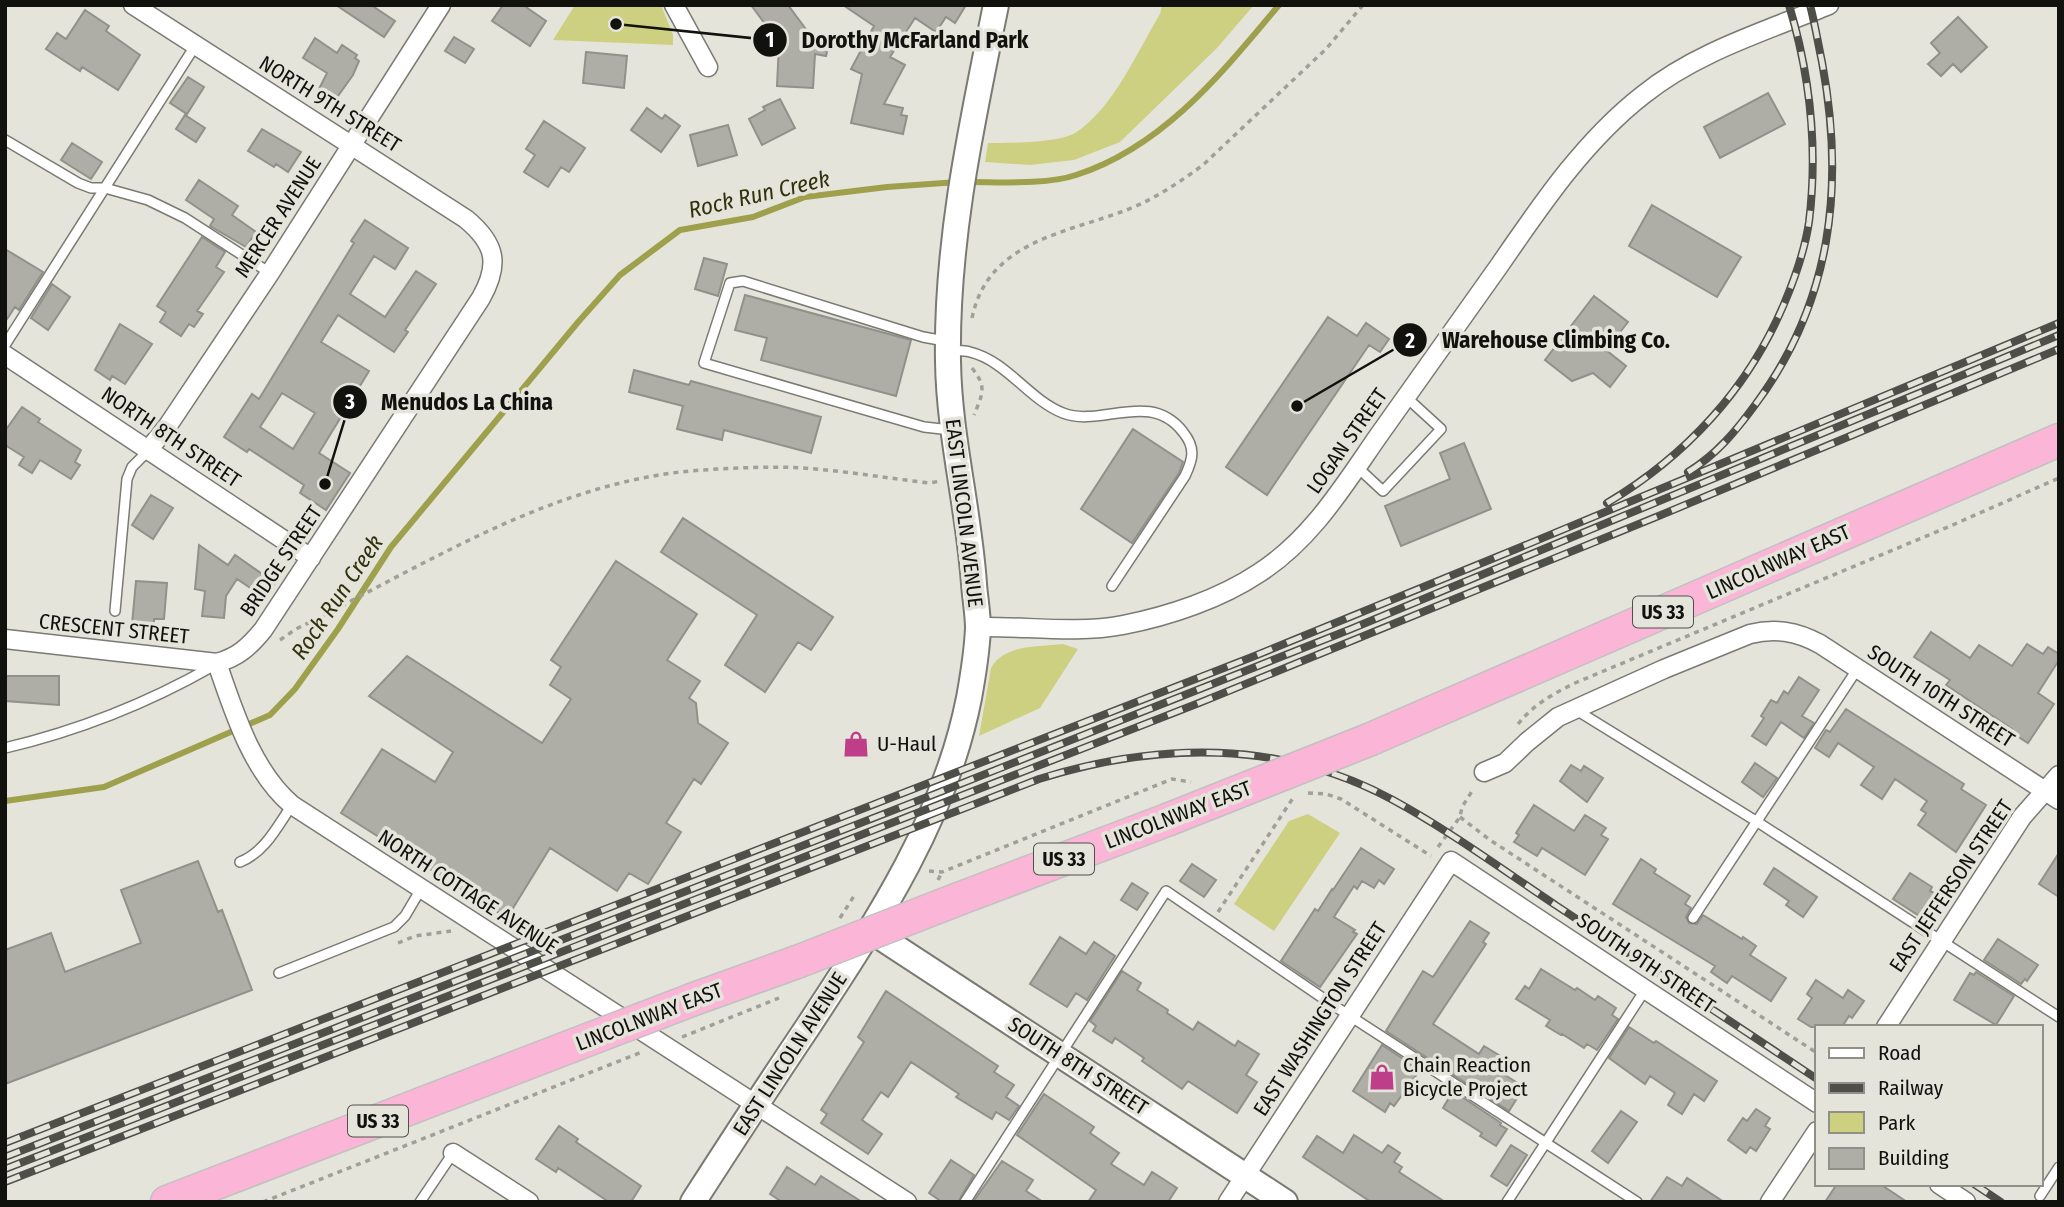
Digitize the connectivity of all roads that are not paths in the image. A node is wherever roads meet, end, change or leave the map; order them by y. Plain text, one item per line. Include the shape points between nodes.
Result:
1 (133, 5) edge
2 (441, 5) edge
3 (674, 5) edge
4 (996, 5) edge
5 (1829, 5) edge
6 (195, 46) junction
7 (708, 67) dead end
8 (5, 139) edge
9 (351, 145) junction
10 (106, 188) junction
11 (492, 252) joint
12 (270, 273) junction
13 (5, 345) edge
14 (948, 346) junction
15 (5, 355) edge
16 (1406, 397) junction
17 (953, 430) junction
18 (2059, 440) edge
19 (149, 449) junction
20 (1357, 467) junction
21 (311, 558) junction
22 (1112, 586) dead end
23 (115, 611) dead end
24 (978, 627) junction
25 (5, 639) edge
26 (217, 663) junction
27 (1858, 668) junction
28 (1575, 709) junction
29 (5, 748) edge
30 (1484, 772) dead end
31 (2059, 775) edge
32 (2052, 795) edge
33 (292, 805) junction
34 (1756, 821) junction
35 (1451, 861) joint
36 (240, 862) dead end
37 (421, 889) junction
38 (1693, 918) dead end
39 (871, 931) junction
40 (1941, 941) junction
41 (279, 973) dead end
42 (1644, 990) junction
43 (1350, 1015) junction
44 (2059, 1017) edge
45 (1887, 1025) edge
46 (1061, 1054) junction
47 (1815, 1102) edge
48 (757, 1104) junction
49 (1815, 1134) edge
50 (1546, 1143) junction
51 (453, 1153) joint
52 (2059, 1167) edge
53 (1245, 1176) junction
54 (1942, 1186) edge
55 (2040, 1196) dead end
56 (167, 1202) edge
57 (420, 1202) edge
58 (529, 1202) edge
59 (693, 1202) edge
60 (907, 1202) edge
61 (965, 1202) edge
62 (1228, 1202) edge
63 (1285, 1202) edge
64 (1507, 1202) edge
65 (1637, 1202) edge
66 (1770, 1202) edge
67 (1966, 1202) edge

1 - 6 street, NORTH 9TH STREET
2 - 9 street, MERCER AVENUE
3 - 7 street
4 - 14 main road, EAST LINCOLN AVENUE via 955,227
5 - 16 street, LOGAN STREET via 1670,74 1620,115 1552,192
6 - 9 street, NORTH 9TH STREET
6 - 10 lane
8 - 10 lane via 78,183
9 - 11 street, NORTH 9TH STREET via 466,219
9 - 12 street, MERCER AVENUE
10 - 12 lane via 148,200 185,218
10 - 13 lane
11 - 21 street, BRIDGE STREET via 494,267 481,298
12 - 19 street, MERCER AVENUE
14 - 17 main road, EAST LINCOLN AVENUE
14 - 17 lane via 743,281 730,283 704,363 924,427
14 - 22 lane via 994,362 1062,413 1080,417 1133,411 1162,414 1178,425 1191,443 1193,458 1185,476
15 - 19 street, NORTH 8TH STREET
16 - 20 street, LOGAN STREET
16 - 20 lane via 1441,429 1383,491
17 - 24 main road, EAST LINCOLN AVENUE
18 - 56 highway, LINCOLNWAY EAST / US 33, bridge via 1371,740
19 - 21 street, NORTH 8TH STREET
19 - 23 lane via 127,479
20 - 24 street, LOGAN STREET via 1292,548 1258,574 1217,595 1122,625
21 - 26 street, BRIDGE STREET via 249,648
24 - 39 main road, EAST LINCOLN AVENUE via 969,698 930,820
25 - 26 street, CRESCENT STREET
26 - 29 lane via 114,714
26 - 33 street, NORTH COTTAGE AVENUE via 250,745 274,788
27 - 28 street, SOUTH 10TH STREET via 1797,633 1769,630 1749,634
27 - 32 street, SOUTH 10TH STREET
27 - 34 lane
28 - 30 street via 1543,728 1505,763
28 - 34 lane
31 - 32 street, EAST JEFFERSON STREET
32 - 40 street, EAST JEFFERSON STREET via 2022,817
33 - 36 lane via 264,847
33 - 37 street, NORTH COTTAGE AVENUE
34 - 38 lane
34 - 40 lane
35 - 42 street, SOUTH 9TH STREET
35 - 43 street, EAST WASHINGTON STREET
37 - 41 lane via 394,927
37 - 48 street, NORTH COTTAGE AVENUE
39 - 46 main road, SOUTH 8TH STREET
39 - 48 main road, EAST LINCOLN AVENUE
40 - 44 lane
40 - 45 street, EAST JEFFERSON STREET
42 - 47 street, SOUTH 9TH STREET
42 - 50 lane
43 - 46 lane via 1166,891
43 - 50 lane
43 - 53 street, EAST WASHINGTON STREET
46 - 53 main road, SOUTH 8TH STREET
46 - 61 lane
48 - 59 main road, EAST LINCOLN AVENUE
48 - 60 street, NORTH COTTAGE AVENUE
49 - 66 street
50 - 64 lane
50 - 65 lane
51 - 57 lane
51 - 58 street
52 - 55 lane
53 - 62 street, EAST WASHINGTON STREET
53 - 63 main road, SOUTH 8TH STREET
54 - 67 street

